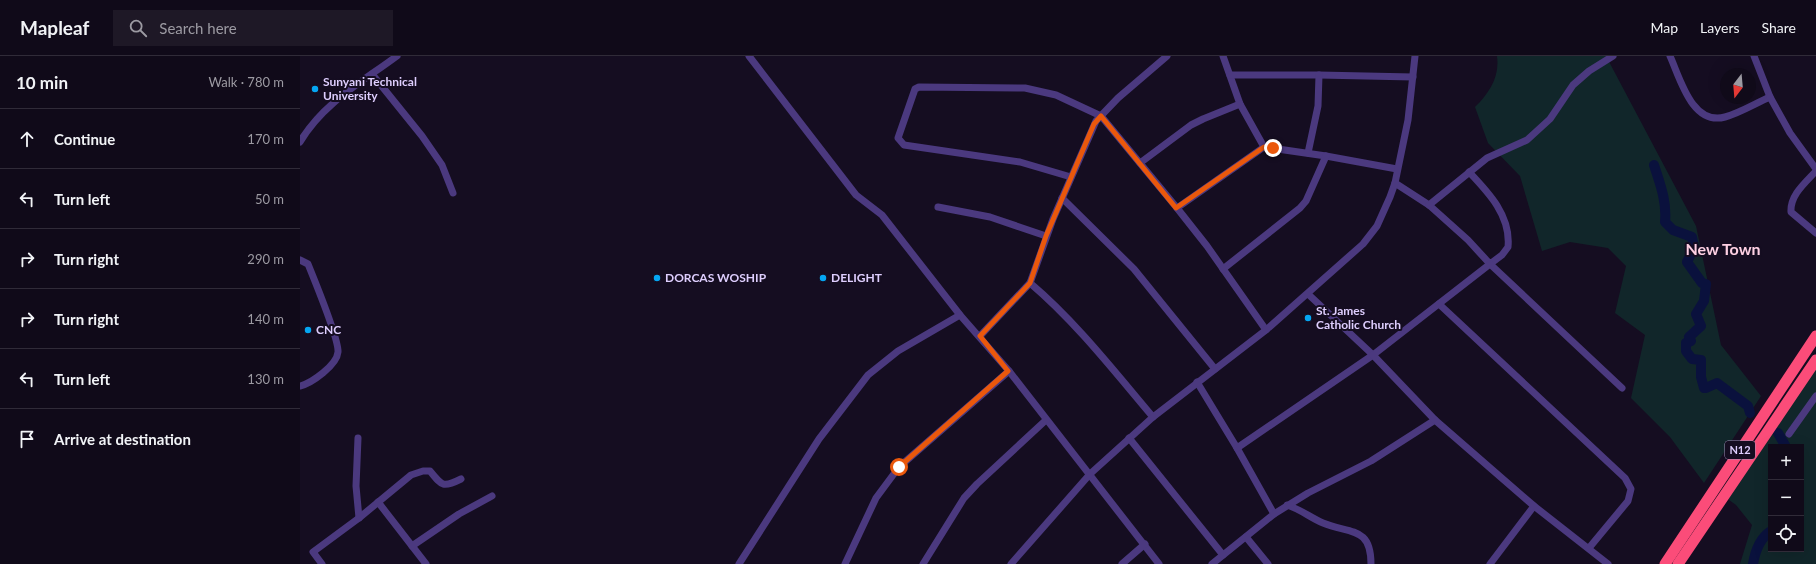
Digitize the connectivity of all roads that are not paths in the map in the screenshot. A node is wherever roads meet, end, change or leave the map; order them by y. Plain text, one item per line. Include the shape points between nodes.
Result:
1 (397, 56) edge
2 (749, 56) edge
3 (1167, 56) edge
4 (1223, 56) edge
5 (1415, 56) edge
6 (1613, 56) edge
7 (1670, 56) edge
8 (1754, 56) edge
9 (372, 74) junction
10 (1230, 75) junction
11 (1319, 75) junction
12 (1413, 77) junction
13 (1770, 97) junction
14 (1240, 104) junction
15 (1101, 116) junction
16 (300, 142) edge
17 (1264, 147) junction
18 (1308, 153) junction
19 (1326, 156) junction
20 (1140, 163) junction
21 (1397, 169) junction
22 (1816, 170) edge
23 (1469, 172) junction
24 (1071, 177) junction
25 (1395, 183) junction
26 (453, 193) dead end
27 (1062, 198) junction
28 (1429, 205) junction
29 (938, 207) dead end
30 (1176, 208) junction
31 (1816, 233) edge
32 (1046, 236) junction
33 (300, 260) edge
34 (1490, 264) junction
35 (1223, 269) junction
36 (1030, 283) junction
37 (1308, 294) junction
38 (1439, 304) junction
39 (960, 315) junction
40 (1266, 330) junction
41 (980, 336) junction
42 (1816, 336) edge
43 (1373, 355) junction
44 (1816, 360) edge
45 (1215, 369) junction
46 (1008, 371) junction
47 (1197, 382) junction
48 (300, 386) edge
49 (1622, 388) dead end
50 (1816, 396) edge
51 (1153, 417) junction
52 (1046, 420) junction
53 (1435, 420) junction
54 (1789, 434) dead end
55 (358, 438) dead end
56 (1129, 438) junction
57 (1238, 448) junction
58 (1090, 474) junction
59 (461, 479) dead end
60 (492, 496) dead end
61 (378, 502) junction
62 (1287, 505) junction
63 (1534, 506) junction
64 (1274, 514) junction
65 (359, 518) junction
66 (1246, 537) junction
67 (1145, 544) junction
68 (412, 546) junction
69 (1589, 548) junction
70 (1223, 555) junction
71 (1600, 557) junction
72 (322, 564) edge
73 (426, 564) edge
74 (739, 564) edge
75 (845, 564) edge
76 (923, 564) edge
77 (1011, 564) edge
78 (1122, 564) edge
79 (1159, 564) edge
80 (1212, 564) edge
81 (1268, 564) edge
82 (1371, 564) edge
83 (1490, 564) edge
84 (1595, 564) edge
85 (1608, 564) edge
86 (1665, 564) edge
87 (1678, 564) edge

1 - 9 street
2 - 39 street via 856,195 882,216
3 - 15 street
4 - 10 street
5 - 12 street
6 - 23 street via 1573,85 1550,119 1527,140 1487,158
7 - 13 street via 1694,108 1702,114 1724,118
8 - 13 street
9 - 16 street via 322,112
9 - 26 street via 442,165
10 - 11 street
10 - 14 street
11 - 12 street
11 - 18 street via 1318,106
12 - 21 street via 1408,120
13 - 22 street via 1790,133
14 - 17 street
14 - 20 street via 1191,125
15 - 20 street
15 - 24 street via 1094,124
15 - 24 street via 1056,95 1025,88 919,86 915,89 898,138 904,145 1020,162
17 - 18 street
17 - 30 street
18 - 19 street
19 - 21 street
19 - 35 street via 1306,201 1300,208
20 - 30 street
21 - 25 street
22 - 31 street via 1791,203 1791,212
23 - 28 street
23 - 34 street via 1489,192 1500,208 1506,228 1508,247
24 - 27 street
25 - 28 street
25 - 37 street via 1384,212 1368,238
27 - 32 street
27 - 45 street via 1134,268
28 - 34 street
29 - 32 street via 990,217
30 - 35 street via 1208,246
32 - 36 street
33 - 48 street via 308,264 338,351 334,364 308,384
34 - 38 street
34 - 49 street
35 - 40 street
36 - 41 street
36 - 51 street via 1080,332
37 - 40 street
37 - 43 street
38 - 43 street
38 - 69 street via 1625,478 1631,490 1628,501
39 - 41 street
39 - 74 street via 898,351 868,375 819,439
40 - 45 street
41 - 46 street
42 - 86 highway, N12
43 - 53 street
43 - 57 street
44 - 87 highway, N12
45 - 47 street
46 - 52 street
46 - 75 street via 899,467 876,498
47 - 51 street
47 - 57 street
50 - 54 street
51 - 56 street
52 - 58 street
52 - 76 street via 964,498
53 - 62 street via 1370,461
53 - 63 street
55 - 65 street via 356,486
56 - 58 street
56 - 70 street
57 - 64 street
58 - 67 street
58 - 77 street
59 - 61 street via 444,485 438,482 430,471 423,471 411,475
60 - 68 street via 459,514
61 - 65 street
61 - 68 street
62 - 64 street
62 - 82 street via 1323,523 1364,538 1370,546
63 - 69 street
63 - 83 street
64 - 66 street
65 - 72 street via 313,552
66 - 70 street
66 - 81 street
67 - 78 street
67 - 79 street
68 - 73 street
69 - 71 street
70 - 80 street
71 - 84 street
71 - 85 street

